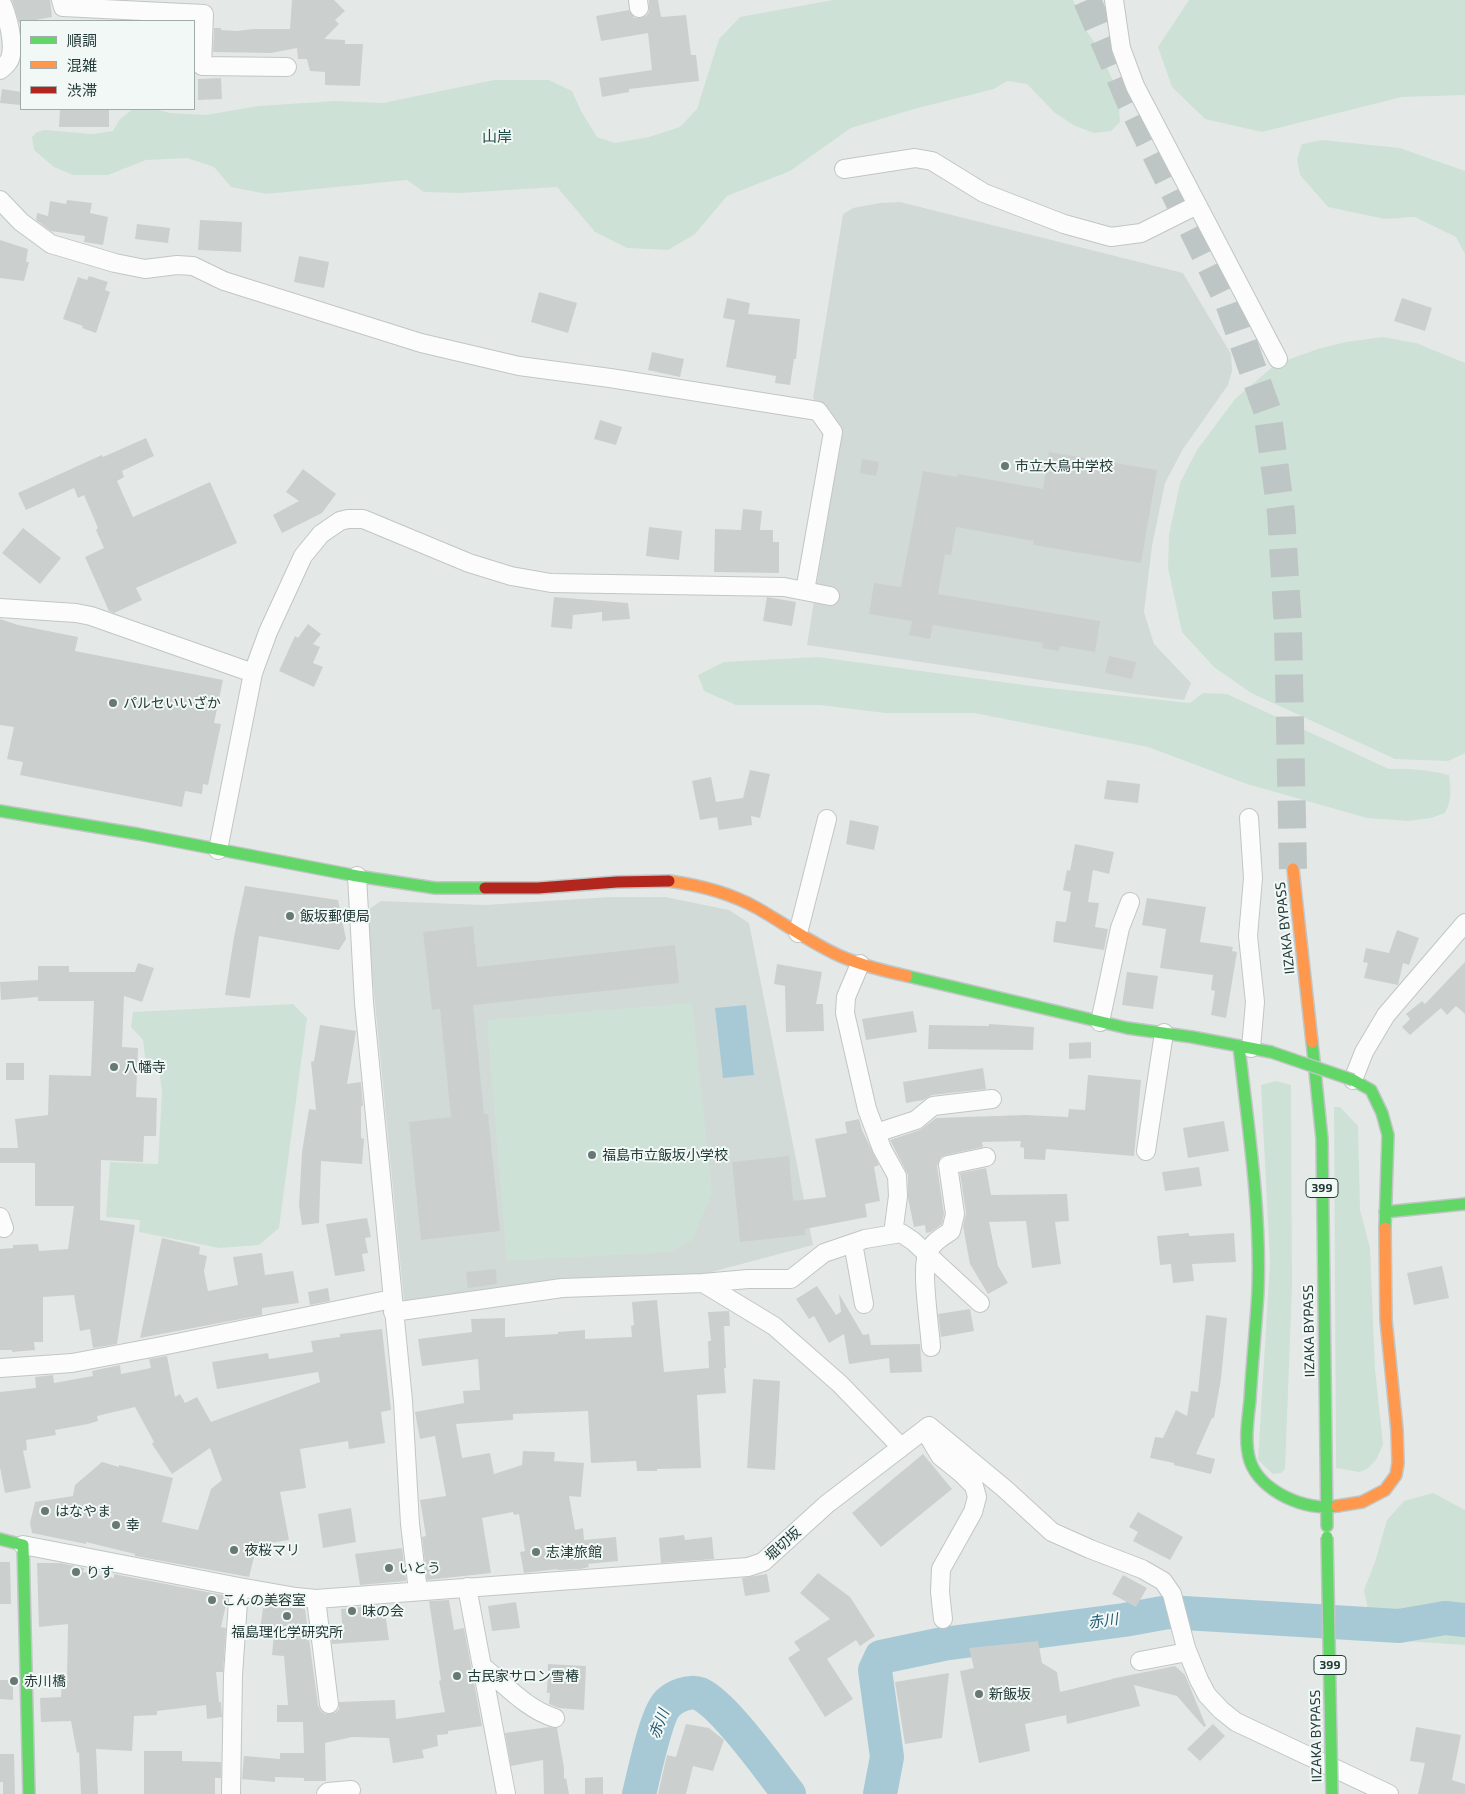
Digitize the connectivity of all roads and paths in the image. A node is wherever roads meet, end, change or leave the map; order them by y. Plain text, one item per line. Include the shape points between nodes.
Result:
1 (0, 0) edge
2 (60, 0) edge
3 (1114, 0) edge
4 (287, 67) dead end
5 (0, 70) edge
6 (844, 169) dead end
7 (0, 200) edge
8 (1197, 205) junction
9 (1278, 359) dead end
10 (805, 591) junction
11 (830, 596) dead end
12 (0, 608) edge
13 (253, 673) junction
14 (0, 811) edge
15 (1249, 818) dead end
16 (827, 819) dead end
17 (218, 850) junction
18 (1294, 869) tunnel mouth
19 (356, 876) junction
20 (1130, 902) dead end
21 (1465, 923) edge
22 (798, 933) junction
23 (860, 964) junction
24 (1100, 1022) junction
25 (1164, 1033) junction
26 (1245, 1047) junction
27 (1353, 1080) junction
28 (992, 1099) dead end
29 (876, 1133) junction
30 (1146, 1151) dead end
31 (986, 1157) dead end
32 (1465, 1204) edge
33 (1386, 1212) junction
34 (892, 1234) junction
35 (853, 1243) junction
36 (926, 1253) junction
37 (703, 1283) junction
38 (980, 1303) dead end
39 (864, 1304) dead end
40 (393, 1305) junction
41 (931, 1347) dead end
42 (0, 1368) edge
43 (929, 1426) junction
44 (901, 1447) junction
45 (1327, 1508) junction
46 (0, 1539) edge
47 (23, 1545) junction
48 (239, 1586) junction
49 (467, 1587) junction
50 (418, 1591) junction
51 (316, 1598) junction
52 (943, 1619) dead end
53 (1187, 1652) junction
54 (1140, 1661) dead end
55 (482, 1666) junction
56 (328, 1704) dead end
57 (555, 1718) dead end
58 (351, 1790) dead end
59 (29, 1794) edge
60 (231, 1794) edge
61 (326, 1794) edge
62 (506, 1794) edge
63 (1332, 1794) edge
64 (1389, 1794) edge

1 - 5 street via 12,46 8,63
2 - 4 street via 63,7 204,14 202,66
3 - 8 street via 1121,48 1136,86
6 - 8 street via 915,158 932,161 984,193 1064,224 1111,237 1141,233
7 - 10 street via 21,222 51,244 145,269 194,266 224,281 421,343 519,366 818,411 833,432
8 - 9 street
10 - 11 street
10 - 13 street via 784,586 551,583 469,563 363,519 348,519 333,524 303,556
12 - 13 street via 91,616
13 - 17 street
14 - 17 main road
15 - 26 street via 1253,878 1248,936 1255,1002
16 - 22 street
17 - 19 main road
18 - 45 main road, IIZAKA BYPASS / 399 via 1322,1139
19 - 22 main road via 444,888 538,888 665,881 695,885 727,895 755,907
19 - 40 street via 364,1003
20 - 24 street via 1120,928
21 - 27 street via 1386,1015 1364,1052
22 - 23 main road
23 - 24 main road
23 - 29 street via 846,997 845,1013 867,1109
24 - 25 main road
25 - 26 main road
25 - 30 street
26 - 27 main road, bridge via 1271,1052
26 - 45 main road via 1257,1208 1258,1290 1247,1433 1249,1459 1256,1474 1276,1492 1299,1503
27 - 33 main road via 1371,1090 1388,1135
28 - 29 street via 933,1106 916,1120
29 - 34 street via 897,1176 898,1196
31 - 36 street via 948,1165 956,1214 951,1231
32 - 33 main road
33 - 45 main road via 1386,1320 1397,1430 1396,1475 1385,1490 1374,1497
34 - 35 street
34 - 36 street via 901,1233
35 - 37 street via 824,1254 791,1279
35 - 39 street
36 - 38 street
36 - 41 street
37 - 40 street via 562,1288
37 - 44 street via 774,1326 840,1384
40 - 42 street via 81,1361
40 - 50 street
43 - 44 street, 堀切坂
43 - 52 street via 930,1439 940,1456 974,1486 977,1497 973,1512 941,1569
43 - 53 street via 1052,1532 1163,1581 1172,1594
44 - 49 street, 堀切坂 via 827,1504 764,1562 736,1569
45 - 63 main road, IIZAKA BYPASS / 399, bridge
46 - 47 main road
47 - 48 street, 堀切坂
47 - 59 main road
48 - 51 street, 堀切坂
48 - 60 street via 233,1675
49 - 50 street, 堀切坂
49 - 55 street
50 - 51 street, 堀切坂
51 - 56 street
53 - 54 street
53 - 64 street via 1207,1695 1236,1722
55 - 57 street via 541,1713
55 - 62 street
58 - 61 street

